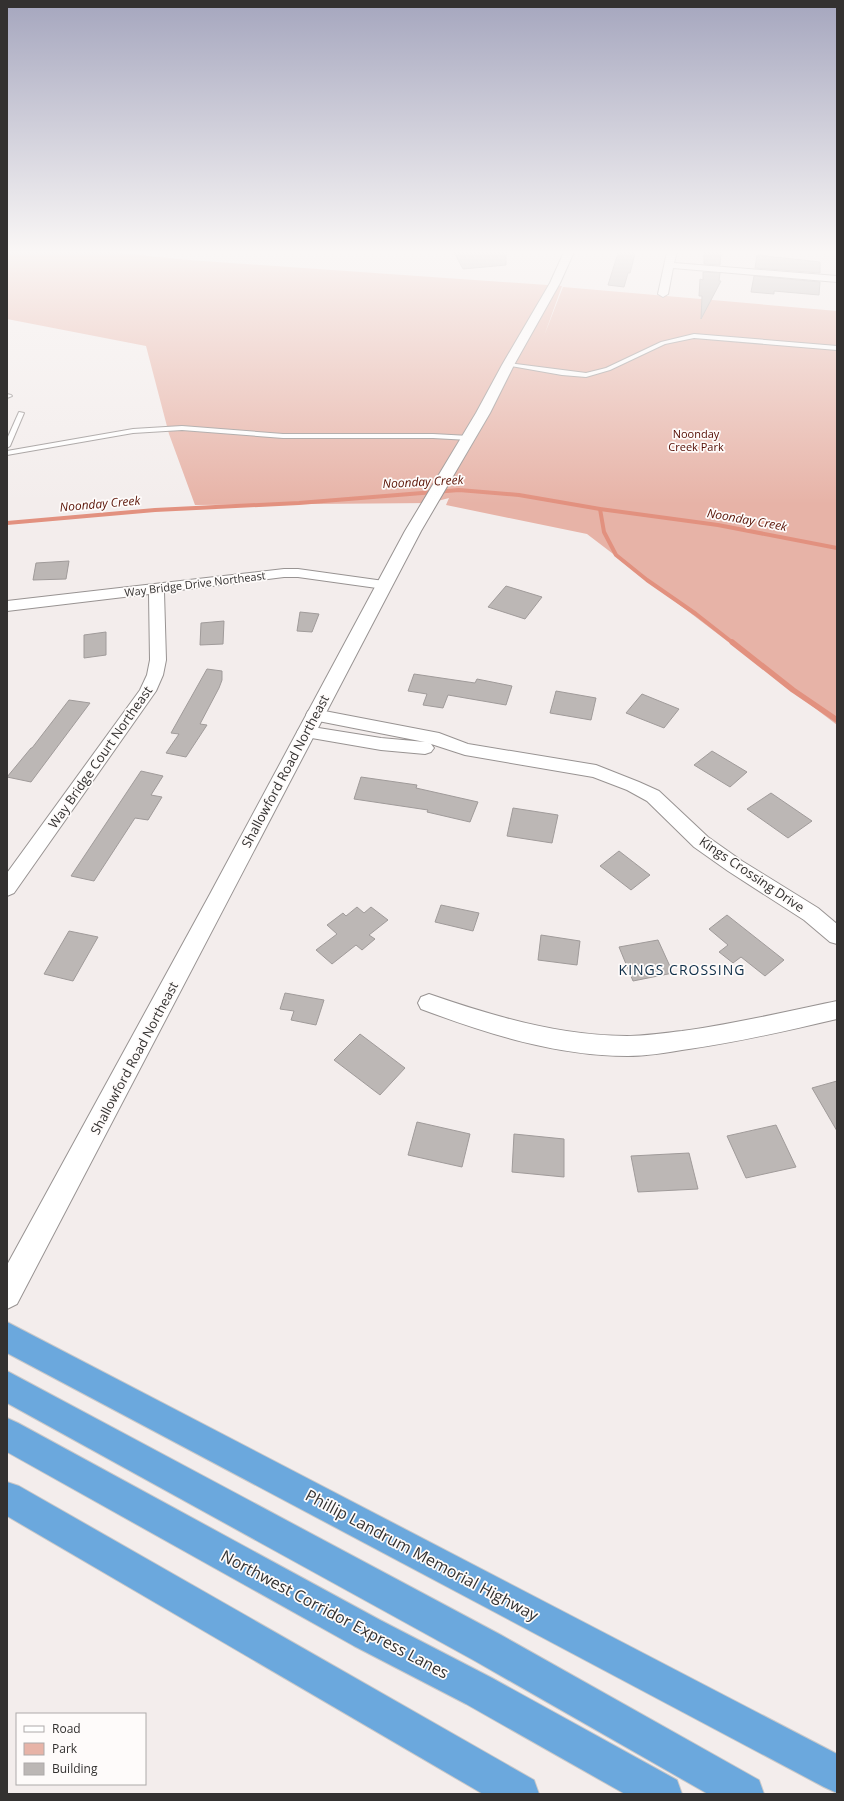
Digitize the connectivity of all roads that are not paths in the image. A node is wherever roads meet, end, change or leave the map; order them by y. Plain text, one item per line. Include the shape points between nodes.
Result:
1 (525, 336) edge
2 (694, 336) edge
3 (695, 336) edge
4 (837, 348) edge
5 (508, 365) junction
6 (21, 413) dead end
7 (465, 444) junction
8 (7, 446) edge
9 (7, 454) edge
10 (384, 585) junction
11 (156, 588) junction
12 (7, 606) edge
13 (310, 723) junction
14 (7, 888) edge
15 (837, 936) edge
16 (429, 1003) dead end
17 (837, 1010) edge
18 (7, 1294) edge
19 (7, 1337) edge
20 (7, 1386) edge
21 (7, 1434) edge
22 (7, 1498) edge
23 (837, 1774) edge
24 (520, 1794) edge
25 (663, 1794) edge
26 (745, 1794) edge

1 - 5 street, Shallowford Road Northeast
2 - 5 lane via 663,343 593,374 572,375
3 - 4 lane
5 - 7 street, Shallowford Road Northeast
6 - 8 lane
7 - 9 lane via 447,436 283,436 182,428 133,431
7 - 10 street, Shallowford Road Northeast
10 - 11 street, Way Bridge Drive Northeast via 284,573
10 - 13 street, Shallowford Road Northeast
11 - 12 street, Way Bridge Drive Northeast
11 - 14 street, Way Bridge Court Northeast via 158,660 148,691
13 - 15 street, Kings Crossing Drive via 381,744 465,749 596,771 634,786 653,796 701,842 811,914
13 - 18 street, Shallowford Road Northeast
16 - 17 street via 472,1019 550,1038 591,1045 628,1046 702,1038
19 - 23 highway, Phillip Landrum Memorial Highway
20 - 26 highway via 488,1648
21 - 25 highway, Northwest Corridor Express Lanes
22 - 24 highway

